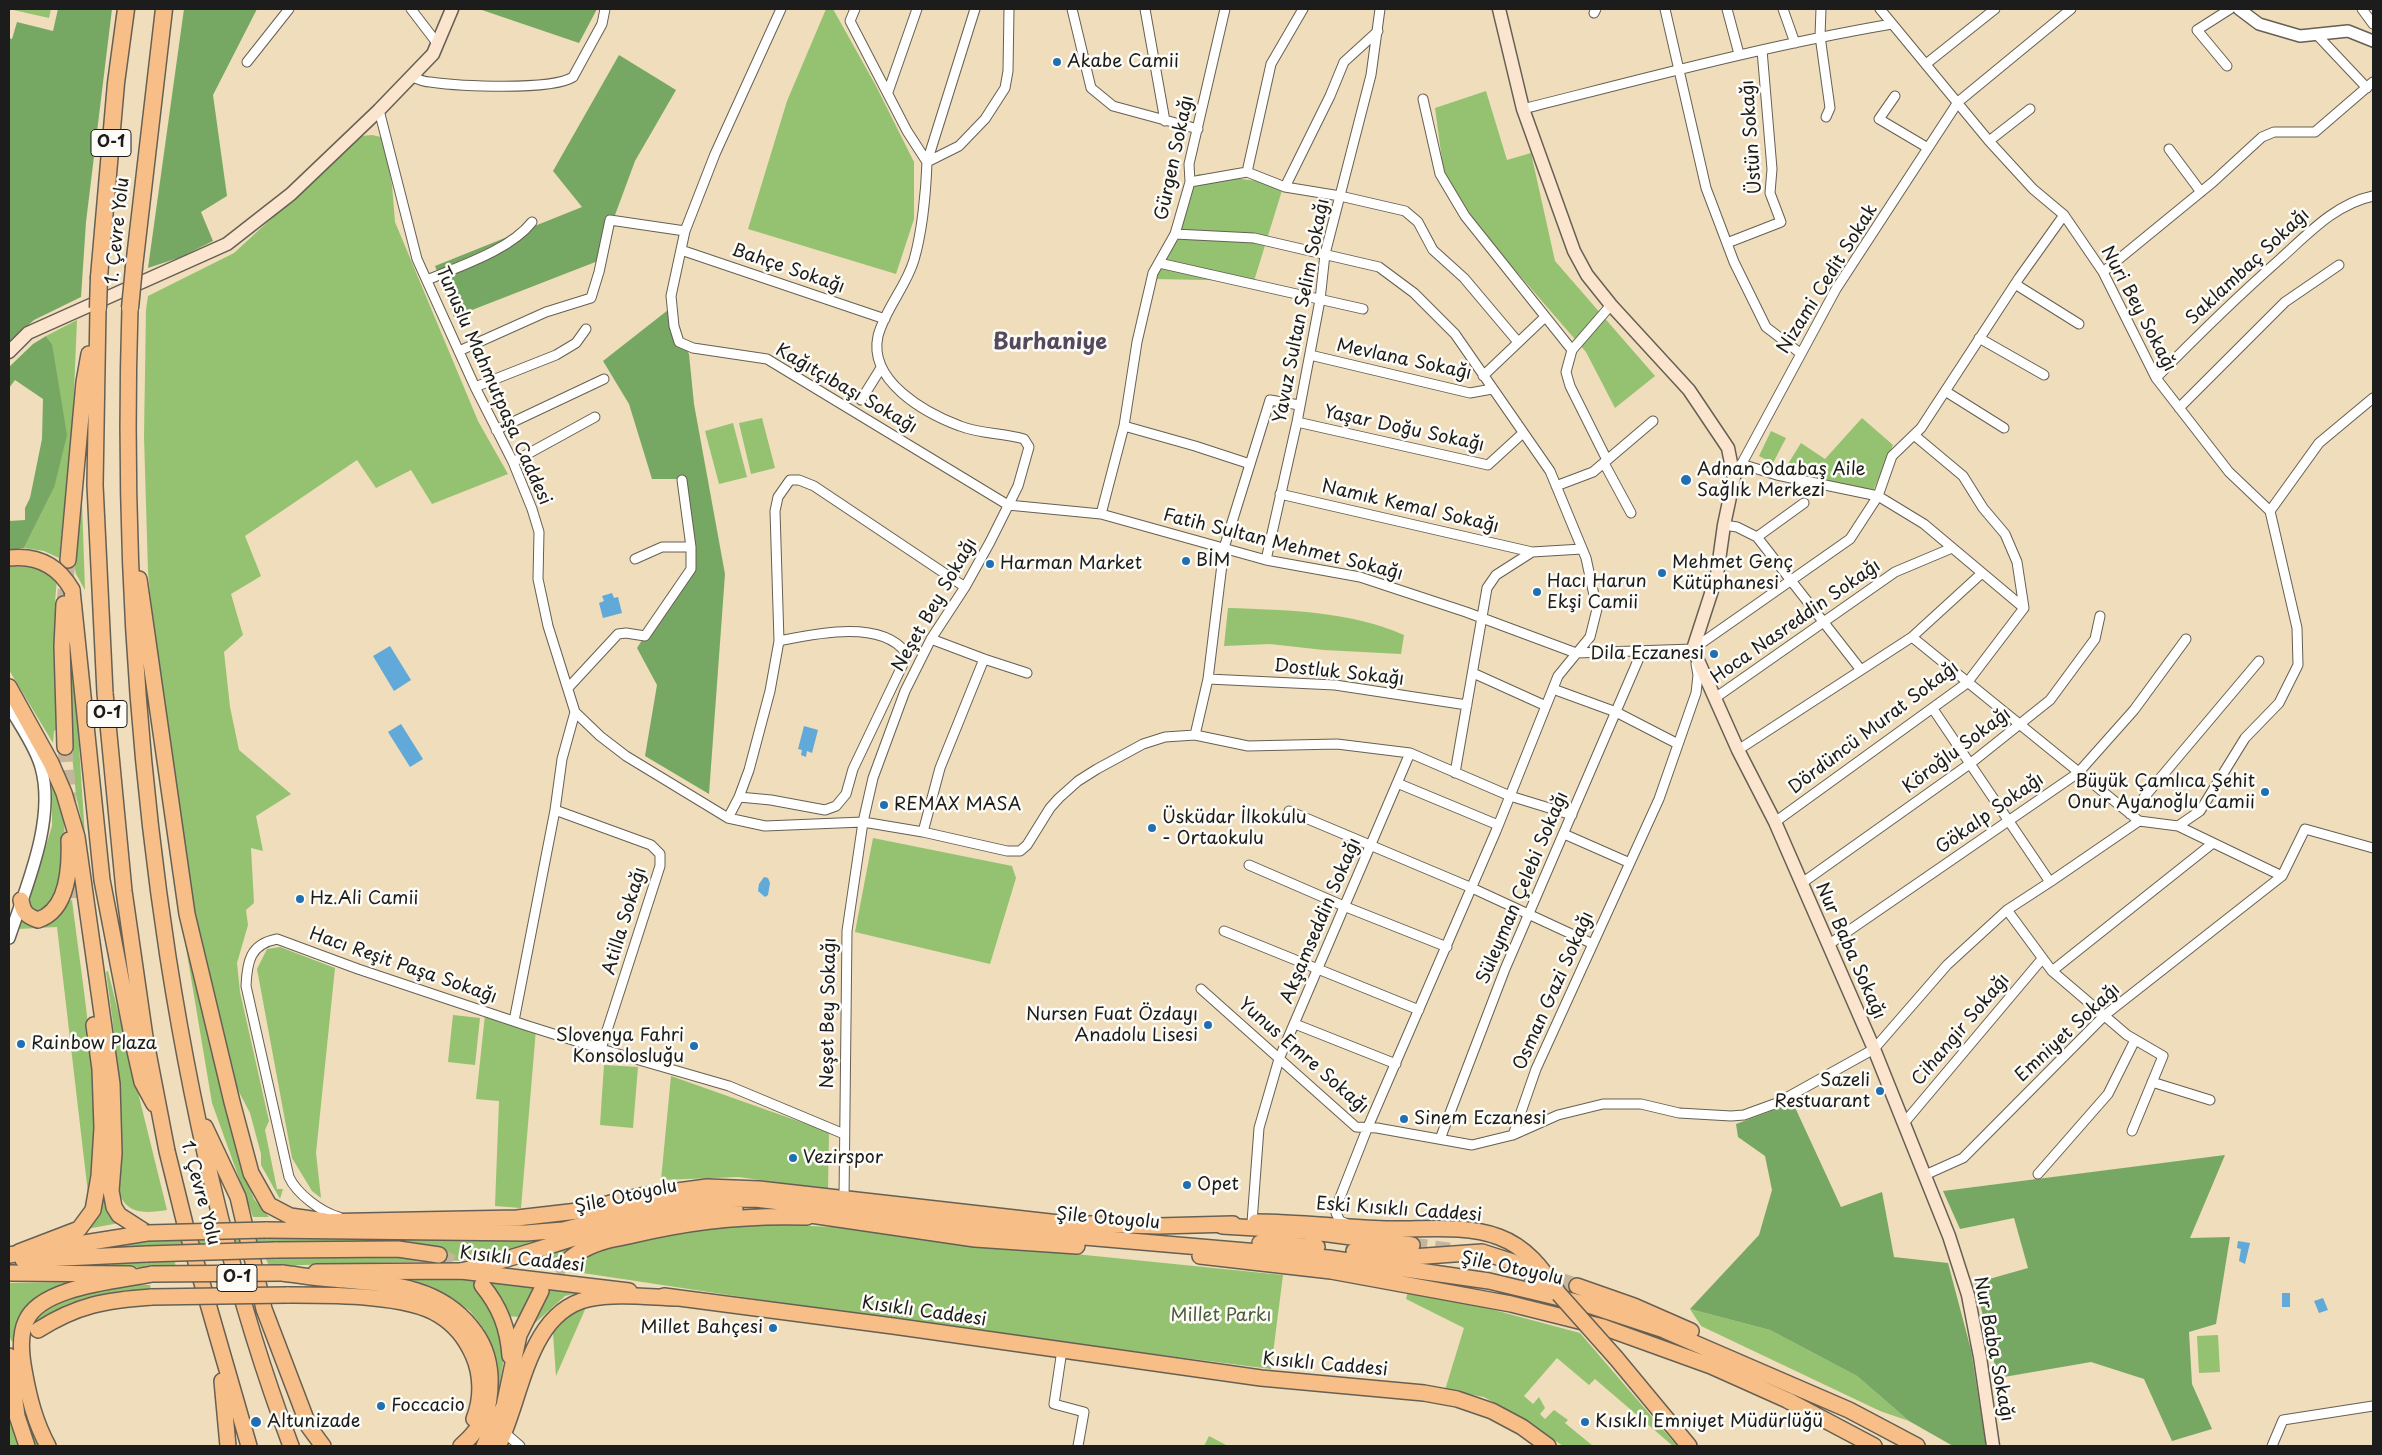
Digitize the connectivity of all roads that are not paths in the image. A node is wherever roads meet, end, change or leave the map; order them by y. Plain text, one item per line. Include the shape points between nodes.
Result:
1 (126, 9) edge
2 (164, 9) edge
3 (289, 9) edge
4 (411, 9) edge
5 (452, 9) edge
6 (604, 9) edge
7 (781, 9) edge
8 (855, 9) edge
9 (916, 9) edge
10 (976, 9) edge
11 (1009, 9) edge
12 (1072, 9) edge
13 (1144, 9) edge
14 (1225, 9) edge
15 (1303, 9) edge
16 (1380, 9) edge
17 (1498, 9) edge
18 (1665, 9) edge
19 (1727, 9) edge
20 (1783, 9) edge
21 (1821, 9) edge
22 (1880, 9) edge
23 (1995, 9) edge
24 (2071, 9) edge
25 (2230, 9) edge
26 (2240, 9) edge
27 (2362, 9) edge
28 (1892, 24) junction
29 (2373, 24) edge
30 (1378, 31) junction
31 (2317, 35) junction
32 (1820, 36) junction
33 (2373, 41) edge
34 (437, 43) junction
35 (1795, 43) junction
36 (1762, 50) junction
37 (1739, 54) junction
38 (247, 62) dead end
39 (1926, 64) junction
40 (2227, 66) dead end
41 (1679, 70) junction
42 (411, 76) junction
43 (2370, 85) edge
44 (888, 92) junction
45 (1895, 96) dead end
46 (1422, 99) dead end
47 (1958, 102) junction
48 (1523, 109) junction
49 (2030, 109) dead end
50 (379, 110) junction
51 (1826, 117) dead end
52 (1165, 121) junction
53 (1198, 129) junction
54 (1990, 141) junction
55 (1928, 148) junction
56 (2169, 149) dead end
57 (927, 162) junction
58 (1247, 172) junction
59 (1190, 182) junction
60 (1285, 187) junction
61 (2201, 192) junction
62 (1340, 196) junction
63 (2373, 196) edge
64 (2064, 215) junction
65 (532, 222) dead end
66 (685, 231) junction
67 (1175, 234) junction
68 (1727, 243) junction
69 (680, 250) junction
70 (1325, 254) junction
71 (1159, 263) junction
72 (2339, 265) dead end
73 (2103, 272) junction
74 (427, 280) junction
75 (2015, 284) junction
76 (1320, 300) junction
77 (1611, 305) junction
78 (98, 308) junction
79 (130, 308) joint
80 (1363, 309) dead end
81 (1545, 316) junction
82 (885, 319) junction
83 (2079, 324) dead end
84 (586, 329) dead end
85 (1979, 338) junction
86 (1518, 342) junction
87 (1572, 350) junction
88 (459, 351) junction
89 (9, 352) edge
90 (1800, 353) junction
91 (1310, 355) junction
92 (881, 368) junction
93 (2044, 375) dead end
94 (1483, 376) junction
95 (604, 378) dead end
96 (2156, 378) junction
97 (475, 386) junction
98 (1492, 389) junction
99 (1946, 391) junction
100 (2373, 398) edge
101 (861, 400) dead end
102 (1299, 405) junction
103 (2179, 408) junction
104 (595, 417) dead end
105 (1653, 421) dead end
106 (1298, 422) junction
107 (1124, 426) junction
108 (2004, 428) dead end
109 (496, 430) junction
110 (1523, 433) junction
111 (1914, 435) junction
112 (513, 462) junction
113 (1605, 462) junction
114 (1250, 464) junction
115 (1741, 464) junction
116 (1734, 478) junction
117 (682, 480) dead end
118 (1556, 486) junction
119 (1280, 494) junction
120 (1878, 496) junction
121 (1804, 503) dead end
122 (1008, 504) junction
123 (2270, 511) junction
124 (1631, 512) dead end
125 (1102, 514) junction
126 (1724, 525) junction
127 (130, 529) junction
128 (1757, 537) junction
129 (691, 547) junction
130 (1224, 548) junction
131 (1952, 548) junction
132 (1582, 549) junction
133 (1532, 552) junction
134 (9, 558) edge
135 (636, 558) dead end
136 (68, 560) tunnel mouth
137 (1266, 560) junction
138 (1982, 573) junction
139 (1792, 582) junction
140 (965, 587) junction
141 (64, 604) tunnel mouth
142 (2024, 608) junction
143 (2100, 616) dead end
144 (1483, 618) junction
145 (1824, 623) junction
146 (1912, 638) junction
147 (931, 639) junction
148 (2186, 639) dead end
149 (779, 641) junction
150 (1693, 649) junction
151 (1642, 651) junction
152 (1576, 653) junction
153 (984, 659) junction
154 (2259, 661) dead end
155 (1861, 670) junction
156 (1027, 673) dead end
157 (1473, 673) junction
158 (1208, 679) junction
159 (1967, 683) junction
160 (9, 687) edge
161 (568, 688) junction
162 (1553, 689) junction
163 (1715, 698) junction
164 (9, 705) edge
165 (1467, 705) junction
166 (1546, 706) junction
167 (1933, 709) junction
168 (575, 712) junction
169 (1616, 712) junction
170 (2019, 726) junction
171 (1195, 735) junction
172 (1678, 744) junction
173 (65, 747) tunnel mouth
174 (1738, 750) junction
175 (1410, 753) junction
176 (1971, 763) junction
177 (1455, 773) junction
178 (2078, 773) junction
179 (1397, 784) junction
180 (64, 793) junction
181 (1510, 796) junction
182 (739, 797) junction
183 (555, 810) junction
184 (1289, 810) dead end
185 (2130, 814) junction
186 (1572, 815) junction
187 (728, 818) junction
188 (2010, 821) junction
189 (2139, 821) junction
190 (863, 822) junction
191 (1775, 822) junction
192 (1498, 825) junction
193 (2178, 826) junction
194 (922, 832) junction
195 (1564, 834) junction
196 (2213, 843) junction
197 (1371, 846) junction
198 (2373, 848) edge
199 (1630, 863) junction
200 (1249, 865) dead end
201 (2282, 876) junction
202 (2050, 882) junction
203 (1802, 883) junction
204 (1472, 888) junction
205 (21, 900) junction
206 (77, 900) tunnel mouth
207 (1346, 907) junction
208 (2007, 910) junction
209 (1529, 914) junction
210 (1224, 931) dead end
211 (9, 938) edge
212 (1593, 944) junction
213 (1828, 945) junction
214 (1447, 947) junction
215 (2042, 959) junction
216 (1319, 969) junction
217 (2052, 971) junction
218 (1201, 989) dead end
219 (1419, 1010) junction
220 (2105, 1016) junction
221 (514, 1021) junction
222 (1295, 1024) junction
223 (2135, 1040) junction
224 (602, 1049) junction
225 (1874, 1049) junction
226 (1279, 1060) junction
227 (1396, 1064) junction
228 (2152, 1082) junction
229 (2210, 1100) dead end
230 (194, 1106) junction
231 (160, 1116) junction
232 (1904, 1123) junction
233 (1367, 1129) junction
234 (2132, 1131) dead end
235 (844, 1134) junction
236 (1513, 1136) junction
237 (1440, 1139) junction
238 (2038, 1174) dead end
239 (1925, 1175) junction
240 (844, 1198) junction
241 (818, 1217) junction
242 (325, 1221) junction
243 (358, 1222) junction
244 (1252, 1222) junction
245 (1222, 1226) junction
246 (1354, 1227) junction
247 (266, 1230) junction
248 (147, 1233) junction
249 (1151, 1241) junction
250 (1412, 1244) tunnel mouth
251 (439, 1255) tunnel mouth
252 (12, 1256) edge
253 (566, 1262) tunnel mouth
254 (461, 1271) junction
255 (9, 1273) edge
256 (282, 1273) junction
257 (152, 1274) junction
258 (482, 1285) tunnel mouth
259 (1577, 1286) tunnel mouth
260 (541, 1291) tunnel mouth
261 (1559, 1294) junction
262 (676, 1298) junction
263 (38, 1330) dead end
264 (217, 1337) junction
265 (1062, 1350) junction
266 (9, 1356) edge
267 (509, 1378) junction
268 (2373, 1406) edge
269 (1849, 1410) junction
270 (502, 1440) edge
271 (27, 1446) edge
272 (48, 1446) edge
273 (228, 1446) edge
274 (249, 1446) edge
275 (291, 1446) edge
276 (322, 1446) edge
277 (461, 1446) edge
278 (484, 1446) edge
279 (520, 1446) edge
280 (1078, 1446) edge
281 (1548, 1446) edge
282 (1689, 1446) edge
283 (1874, 1446) edge
284 (1917, 1446) edge
285 (1993, 1446) edge
286 (2272, 1446) edge

1 - 78 highway, 1. Çevre Yolu / O-1, bridge via 116,83
2 - 79 highway, 1. Çevre Yolu / O-1, bridge
3 - 38 street
4 - 34 street
5 - 34 main road
6 - 42 street via 602,24 573,77 565,82 524,86 428,82
7 - 66 street, Kağıtçıbaşı Sokağı
8 - 44 street via 850,21
9 - 44 street
10 - 57 street
11 - 57 street via 1005,88 985,120 952,150
12 - 52 street via 1091,88 1113,106
13 - 52 street
14 - 53 street, Gürgen Sokağı
15 - 58 street via 1271,64
16 - 30 street, Yavuz Sultan Selim Sokağı
17 - 48 main road
18 - 41 street
19 - 37 street
20 - 35 street
21 - 32 street
22 - 28 street, Nuri Bey Sokağı
23 - 39 street
24 - 47 street, Nizami Cedit Sokak
25 - 40 street via 2197,30
26 - 31 street via 2259,24 2300,36
27 - 29 street
28 - 32 street
28 - 39 street, Nuri Bey Sokağı
30 - 60 street via 1344,62
30 - 62 street, Yavuz Sultan Selim Sokağı
31 - 33 street via 2348,31
31 - 43 street
32 - 35 street
32 - 51 street via 1830,108
34 - 42 main road via 433,54
35 - 36 street
36 - 37 street
36 - 68 street, Üstün Sokağı via 1772,169 1770,193 1781,222
37 - 41 street
39 - 47 street, Nuri Bey Sokağı
41 - 48 street
41 - 68 street via 1706,188
42 - 50 main road
43 - 61 street via 2315,132 2274,132 2262,137
44 - 57 street
45 - 55 street via 1879,118
46 - 81 street via 1440,174 1465,216
47 - 54 street, Nuri Bey Sokağı
47 - 55 street, Nizami Cedit Sokak
48 - 77 main road via 1574,251 1587,275
49 - 54 street
50 - 74 street, Tunuslu Mahmutpaşa Caddesi via 417,259
50 - 89 main road via 290,194 227,244 28,333
52 - 53 street
53 - 59 street, Gürgen Sokağı via 1189,164
54 - 64 street, Nuri Bey Sokağı via 2033,189
55 - 90 street, Nizami Cedit Sokak via 1836,290
56 - 61 street
57 - 82 street via 914,261
58 - 59 street
58 - 60 street
59 - 67 street, Gürgen Sokağı
60 - 62 street
61 - 73 street
62 - 70 street, Yavuz Sultan Selim Sokağı
62 - 86 street via 1405,212 1418,222 1434,250 1464,278
63 - 96 street, Saklambaç Sokağı via 2356,200 2325,219 2234,299
64 - 73 street, Nuri Bey Sokağı
64 - 75 street
65 - 74 street via 524,232 482,257
66 - 69 street, Kağıtçıbaşı Sokağı
66 - 88 street via 610,220 600,272 591,298 546,312
67 - 70 street via 1254,238
67 - 71 street, Gürgen Sokağı
68 - 90 street via 1766,327
69 - 82 street, Bahçe Sokağı
69 - 122 street, Kağıtçıbaşı Sokağı via 671,296 679,342 693,348 767,359
70 - 76 street, Yavuz Sultan Selim Sokağı
70 - 94 street via 1379,267 1414,293 1455,334
71 - 76 street
71 - 107 street, Gürgen Sokağı via 1153,273 1137,342
72 - 103 street via 2285,302
73 - 96 street, Nuri Bey Sokağı
74 - 88 street, Tunuslu Mahmutpaşa Caddesi
75 - 83 street
75 - 85 street
76 - 80 street
76 - 91 street, Yavuz Sultan Selim Sokağı
77 - 87 street
77 - 116 main road via 1689,390 1728,448
78 - 136 main road via 84,382
78 - 231 main road, O-1 via 95,485 105,693 124,891
79 - 127 main road, O-1 via 127,412
81 - 86 street
81 - 87 street
82 - 92 street via 878,335 876,355
84 - 97 street via 576,343 556,355
85 - 93 street
85 - 99 street
86 - 94 street
87 - 113 street via 1566,372 1570,386
88 - 97 street, Tunuslu Mahmutpaşa Caddesi
90 - 115 street, Nizami Cedit Sokak
91 - 98 street, Mevlana Sokağı via 1470,393
91 - 102 street, Yavuz Sultan Selim Sokağı
92 - 101 street
92 - 122 street, Neşet Bey Sokağı via 904,394 935,415 962,427 1024,439 1029,447 1018,486
94 - 98 street
95 - 109 street
96 - 103 street, Nuri Bey Sokağı
97 - 109 street, Tunuslu Mahmutpaşa Caddesi
98 - 110 street
99 - 108 street
99 - 111 street
100 - 123 street via 2319,443
102 - 106 street, Yavuz Sultan Selim Sokağı
102 - 114 street via 1270,400
103 - 123 street, Nuri Bey Sokağı via 2229,472
104 - 112 street
105 - 113 street
106 - 110 street, Yaşar Doğu Sokağı via 1488,465
106 - 119 street, Yavuz Sultan Selim Sokağı
107 - 114 street
107 - 125 street, Gürgen Sokağı
109 - 112 street, Tunuslu Mahmutpaşa Caddesi
110 - 118 street via 1550,471
111 - 120 street via 1892,456
111 - 142 street via 1963,476 1983,508 2005,534 2017,562
112 - 161 street, Tunuslu Mahmutpaşa Caddesi via 539,532 538,580 548,626
113 - 118 street via 1593,472
113 - 124 street
114 - 130 street
115 - 116 street, Nizami Cedit Sokak
115 - 120 street
116 - 126 main road
117 - 129 street
118 - 132 street
119 - 133 street, Namık Kemal Sokağı
119 - 137 street, Yavuz Sultan Selim Sokağı
120 - 131 street via 1924,524
120 - 139 street via 1850,539
121 - 128 street
122 - 125 street, Fatih Sultan Mehmet Sokağı
122 - 140 street, Neşet Bey Sokağı
123 - 193 street via 2297,628 2298,665 2279,703 2245,738 2200,811
125 - 130 street, Fatih Sultan Mehmet Sokağı
126 - 128 street
126 - 150 main road via 1717,575
127 - 230 main road, O-1 via 136,678 150,827 181,1042
127 - 242 main road via 143,598 187,914 246,1157 255,1182 269,1205 290,1216
128 - 139 street
129 - 135 street via 662,547
129 - 161 street via 691,569 645,636 618,634
130 - 137 street, Fatih Sultan Mehmet Sokağı
130 - 158 street
131 - 138 street
131 - 145 street, Hoca Nasreddin Sokağı via 1895,572
132 - 133 street
132 - 152 street via 1597,609 1590,637
133 - 144 street via 1496,575 1487,588
134 - 231 main road, bridge via 36,558 53,566 72,590 102,880 142,1082
137 - 144 street, Fatih Sultan Mehmet Sokağı via 1360,577
138 - 142 street
138 - 146 street
139 - 145 street
139 - 150 street
140 - 147 street, Neşet Bey Sokağı
140 - 149 street via 814,486 790,480 778,497 775,511
141 - 173 main road
142 - 159 street, Dördüncü Murat Sokağı
143 - 170 street, Köroğlu Sokağı via 2095,639 2050,700
144 - 152 street, Fatih Sultan Mehmet Sokağı
144 - 157 street
145 - 155 street
145 - 163 street, Hoca Nasreddin Sokağı
146 - 155 street
146 - 159 street
147 - 153 street
147 - 190 street, Neşet Bey Sokağı via 905,691 873,778
148 - 178 street, Gökalp Sokağı via 2134,710
149 - 182 street via 770,692
149 - 182 street via 822,633 857,632 900,645 906,653 853,768 846,794 836,806 824,810
150 - 151 street, Fatih Sultan Mehmet Sokağı
150 - 163 main road, Nur Baba Sokağı
150 - 172 street, Osman Gazi Sokağı via 1698,675 1696,694
151 - 152 street, Fatih Sultan Mehmet Sokağı
151 - 169 street, Süleyman Çelebi Sokağı
152 - 162 street via 1558,676
153 - 156 street
153 - 194 street via 940,768
154 - 185 street
155 - 174 street
157 - 165 street
157 - 166 street
158 - 165 street, Dostluk Sokağı via 1334,685
158 - 171 street
159 - 167 street, Dördüncü Murat Sokağı
159 - 170 street
160 - 180 main road
161 - 168 street, Tunuslu Mahmutpaşa Caddesi
162 - 166 street
162 - 169 street
163 - 174 main road, Nur Baba Sokağı
164 - 205 street via 41,767 46,804 43,828
165 - 177 street
166 - 181 street
167 - 176 street
167 - 191 street, Dördüncü Murat Sokağı
168 - 183 street via 562,759
168 - 187 street, Tunuslu Mahmutpaşa Caddesi via 626,756
169 - 172 street
169 - 186 street, Süleyman Çelebi Sokağı
170 - 176 street, Köroğlu Sokağı
170 - 178 street
171 - 175 street via 1248,746 1337,744
171 - 194 street, Tunuslu Mahmutpaşa Caddesi via 1164,737 1143,744 1078,781 1050,808 1037,832 1020,850 1007,851
172 - 199 street, Osman Gazi Sokağı via 1659,799
174 - 191 main road, Nur Baba Sokağı
175 - 177 street
175 - 179 street, Akşamseddin Sokağı
176 - 188 street
176 - 203 street, Köroğlu Sokağı
177 - 181 street
178 - 185 street
178 - 188 street, Gökalp Sokağı
179 - 192 street
179 - 197 street, Akşamseddin Sokağı
180 - 205 main road via 70,863 58,903 46,917 38,920 28,916
180 - 248 main road via 80,852 112,1084 114,1153 111,1191 114,1207 119,1215
181 - 186 street
181 - 192 street
182 - 187 street
183 - 221 street
183 - 224 street, Atilla Sokağı via 651,845 660,854 660,866
184 - 197 street
185 - 189 street
186 - 195 street, Süleyman Çelebi Sokağı
187 - 190 street, Tunuslu Mahmutpaşa Caddesi via 765,826
188 - 202 street
188 - 213 street, Gökalp Sokağı
189 - 193 street
189 - 202 street, Yunus Emre Sokağı
190 - 194 street, Tunuslu Mahmutpaşa Caddesi
190 - 235 street, Neşet Bey Sokağı via 847,931
191 - 203 main road, Nur Baba Sokağı
192 - 204 street
193 - 196 street
195 - 199 street
195 - 209 street, Süleyman Çelebi Sokağı
196 - 201 street
196 - 217 street
197 - 204 street
197 - 207 street, Akşamseddin Sokağı
198 - 201 street via 2305,829
199 - 212 street, Osman Gazi Sokağı
200 - 207 street
201 - 220 street, Emniyet Sokağı
202 - 208 street, Yunus Emre Sokağı
203 - 213 main road, Nur Baba Sokağı
204 - 209 street
204 - 214 street
205 - 211 street
206 - 252 main road via 100,1069 102,1128 96,1198 93,1210 79,1228
207 - 214 street
207 - 216 street, Akşamseddin Sokağı
208 - 215 street
208 - 225 street, Yunus Emre Sokağı via 1947,965
209 - 212 street
209 - 237 street, Süleyman Çelebi Sokağı
210 - 216 street
212 - 236 street, Osman Gazi Sokağı via 1536,1069
213 - 225 main road, Nur Baba Sokağı
214 - 219 street
215 - 217 street
215 - 232 street, Cihangir Sokağı
216 - 219 street
216 - 222 street, Akşamseddin Sokağı
217 - 220 street
218 - 226 street, Yunus Emre Sokağı
219 - 227 street
220 - 223 street
220 - 239 street, Emniyet Sokağı via 1963,1158
221 - 224 street, Hacı Reşit Paşa Sokağı
221 - 243 street, Hacı Reşit Paşa Sokağı via 277,939 265,941 255,950 247,964 246,986 293,1184 329,1214
222 - 226 street, Akşamseddin Sokağı
222 - 227 street
223 - 228 street via 2162,1056
223 - 238 street via 2108,1094
224 - 235 street, Hacı Reşit Paşa Sokağı via 729,1086
225 - 232 main road, Nur Baba Sokağı
225 - 236 street, Yunus Emre Sokağı via 1778,1103 1744,1115 1716,1116 1679,1113 1641,1104 1603,1104 1558,1115
226 - 233 street, Yunus Emre Sokağı via 1356,1127
226 - 244 street, Akşamseddin Sokağı via 1259,1128
227 - 233 street
228 - 229 street
228 - 234 street
230 - 275 main road, O-1 via 240,1288
230 - 276 main road via 238,1197 264,1309 309,1427
231 - 264 main road, 1. Çevre Yolu / O-1 via 185,1224
232 - 239 main road, Nur Baba Sokağı
233 - 237 street, Yunus Emre Sokağı
233 - 246 street via 1336,1213 1340,1220
235 - 240 street, Neşet Bey Sokağı
236 - 237 street, Yunus Emre Sokağı via 1472,1144
239 - 285 main road, Nur Baba Sokağı via 1968,1295
240 - 243 main road via 707,1187 640,1196 578,1211 526,1217
240 - 245 main road via 1059,1223
241 - 253 main road via 771,1216 685,1224 600,1242
241 - 254 main road, Şile Otoyolu via 777,1210 737,1209 662,1216
241 - 283 main road, Şile Otoyolu via 975,1238 1330,1270 1512,1304 1603,1327 1711,1366 1786,1400
242 - 243 main road
242 - 247 main road
244 - 245 main road, Eski Kısıklı Caddesi
244 - 246 main road, Eski Kısıklı Caddesi
245 - 250 main road via 1306,1231
246 - 261 main road, Eski Kısıklı Caddesi via 1468,1230 1499,1237 1531,1257
247 - 248 main road, bridge
247 - 249 main road, Şile Otoyolu via 526,1233 563,1230 657,1206 755,1199 1042,1232
248 - 252 main road
249 - 261 main road via 1283,1243 1412,1257 1482,1252 1513,1262
249 - 269 main road, Şile Otoyolu via 1408,1268 1489,1281 1585,1304 1664,1330
251 - 252 main road, bridge via 398,1249 110,1257
254 - 256 main road, Kısıklı Caddesi
254 - 262 main road, Kısıklı Caddesi
255 - 257 main road
256 - 257 main road, bridge
256 - 277 main road via 396,1286 428,1294 458,1311 478,1335 485,1352 491,1397 482,1423
257 - 272 main road via 80,1287 45,1302 26,1319 21,1334 24,1370 32,1410
258 - 267 main road via 494,1300 505,1326
259 - 269 main road via 1671,1322 1766,1366
260 - 267 main road via 519,1335
261 - 282 main road, Eski Kısıklı Caddesi, bridge
262 - 265 main road, Kısıklı Caddesi
262 - 270 main road via 602,1297 586,1299 562,1312 548,1324 539,1338
263 - 277 main road, bridge via 81,1307 152,1297 344,1296 388,1300 424,1308 439,1314 450,1324 469,1346 476,1363 480,1385 476,1413
264 - 273 main road
264 - 274 main road, O-1
265 - 280 street via 1054,1404 1084,1412
265 - 281 main road, Kısıklı Caddesi via 1261,1378 1424,1392 1492,1411
266 - 271 main road via 17,1416
267 - 278 main road via 504,1406
268 - 286 street via 2284,1420
269 - 284 main road, Şile Otoyolu
270 - 279 street

